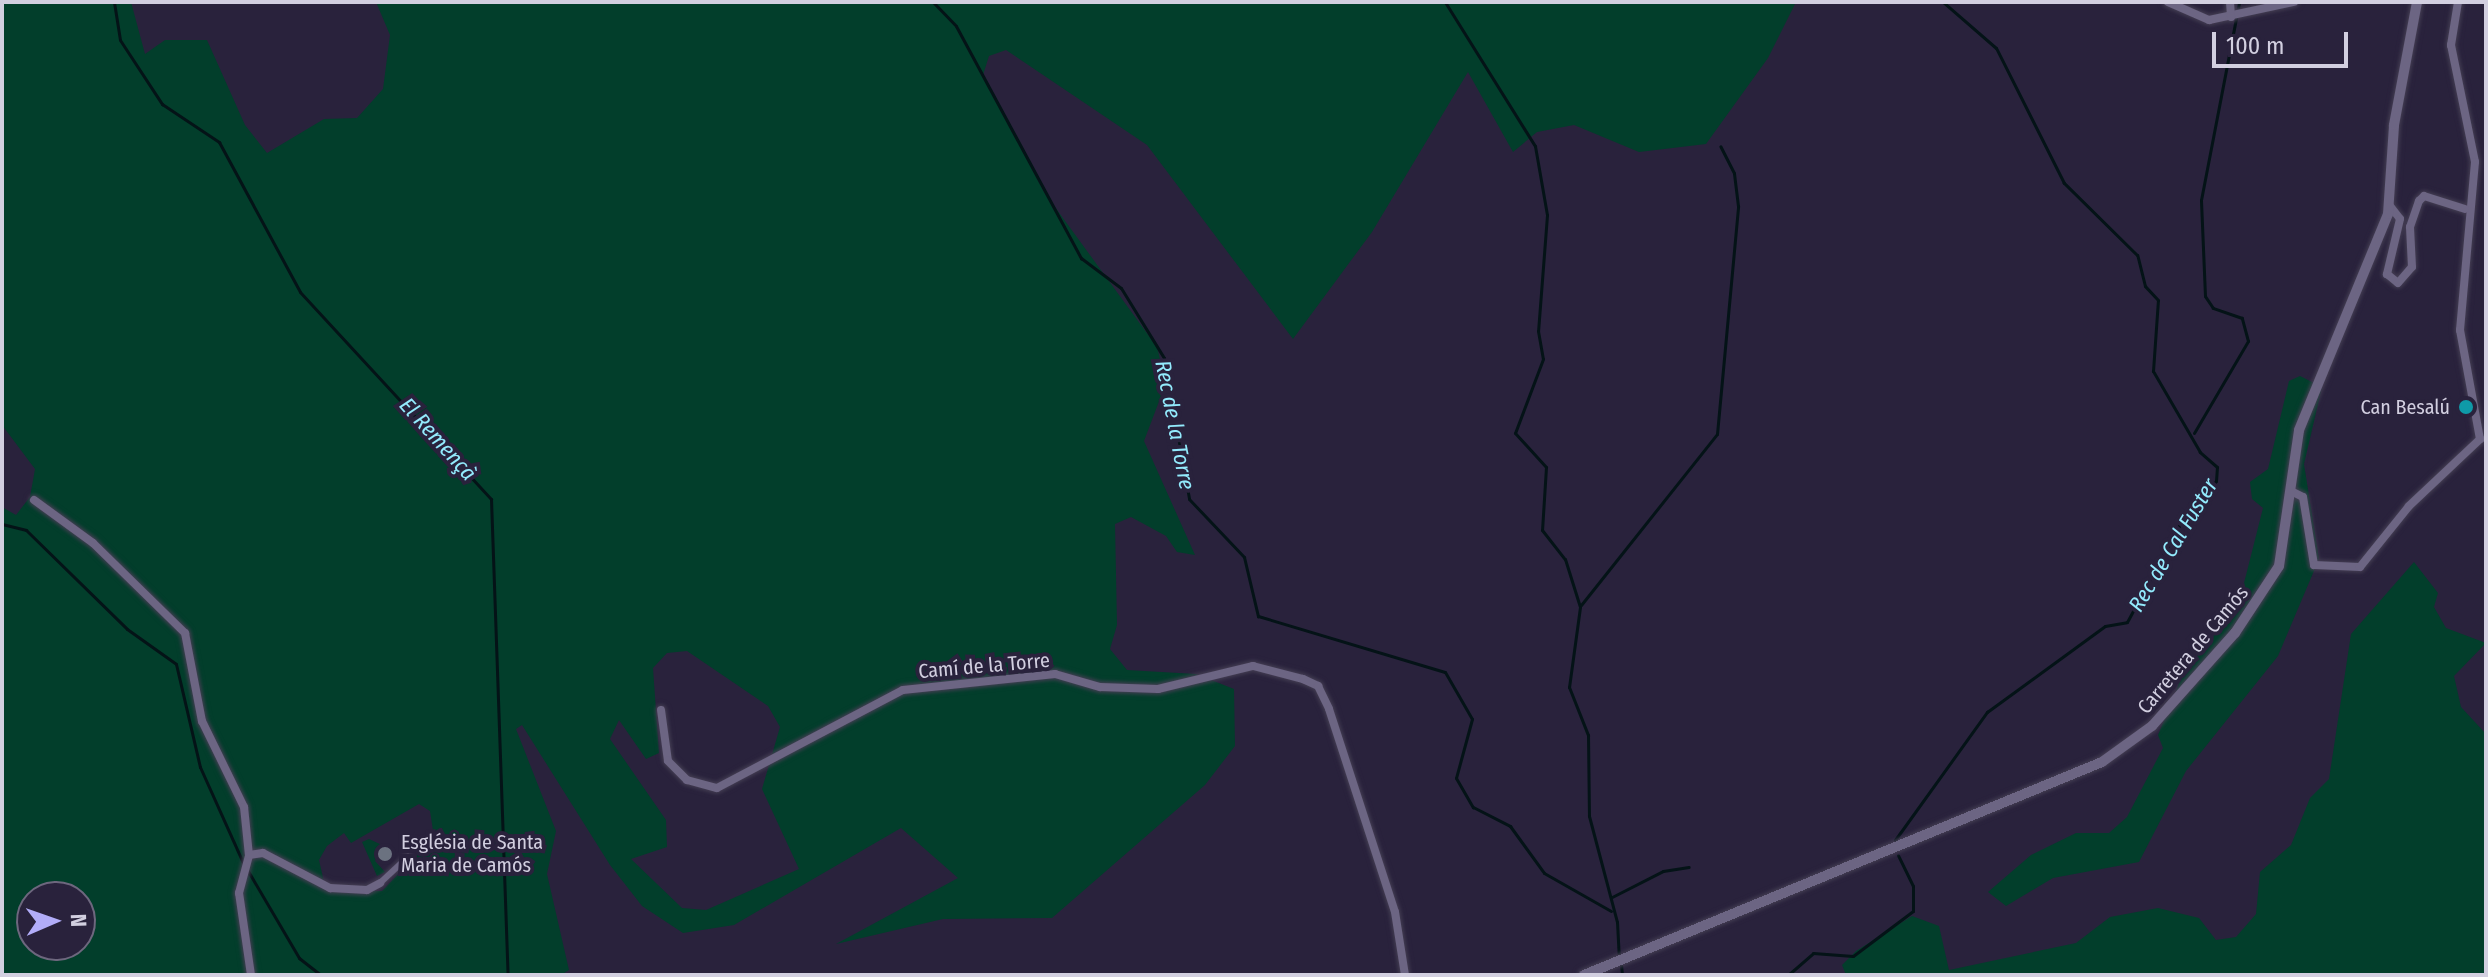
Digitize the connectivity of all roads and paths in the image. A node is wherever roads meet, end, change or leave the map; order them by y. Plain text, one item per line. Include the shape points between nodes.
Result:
1 (2168, 2) edge
2 (2230, 2) edge
3 (2294, 2) edge
4 (2417, 2) edge
5 (2458, 2) edge
6 (2231, 17) junction
7 (2390, 206) junction
8 (2465, 209) junction
9 (2483, 443) edge
10 (2291, 491) junction
11 (34, 500) dead end
12 (661, 710) dead end
13 (249, 855) junction
14 (408, 857) dead end
15 (380, 883) joint
16 (251, 975) edge
17 (1405, 975) edge
18 (1584, 975) edge

1 - 6 street via 2201,18
2 - 6 street
3 - 6 street
4 - 7 street, Carretera de Camós via 2394,125
5 - 8 street via 2451,45 2475,162
7 - 8 street via 2400,219 2387,274 2398,283 2412,267 2410,227 2419,201 2424,196
7 - 10 street, Carretera de Camós via 2299,430
8 - 9 street via 2461,344
9 - 10 street via 2409,506 2360,567 2314,565 2303,497
10 - 18 street, Carretera de Camós via 2285,546 2257,606 2131,745 2084,771
11 - 13 street via 93,543 185,633 202,721 244,807
12 - 17 street, Camí de la Torre via 668,761 687,780 717,788 903,690 1055,674 1100,687 1158,689 1253,666 1303,679 1318,686 1329,709 1395,912
13 - 15 street via 263,853 330,888 367,890
13 - 16 street via 239,893
14 - 15 street

